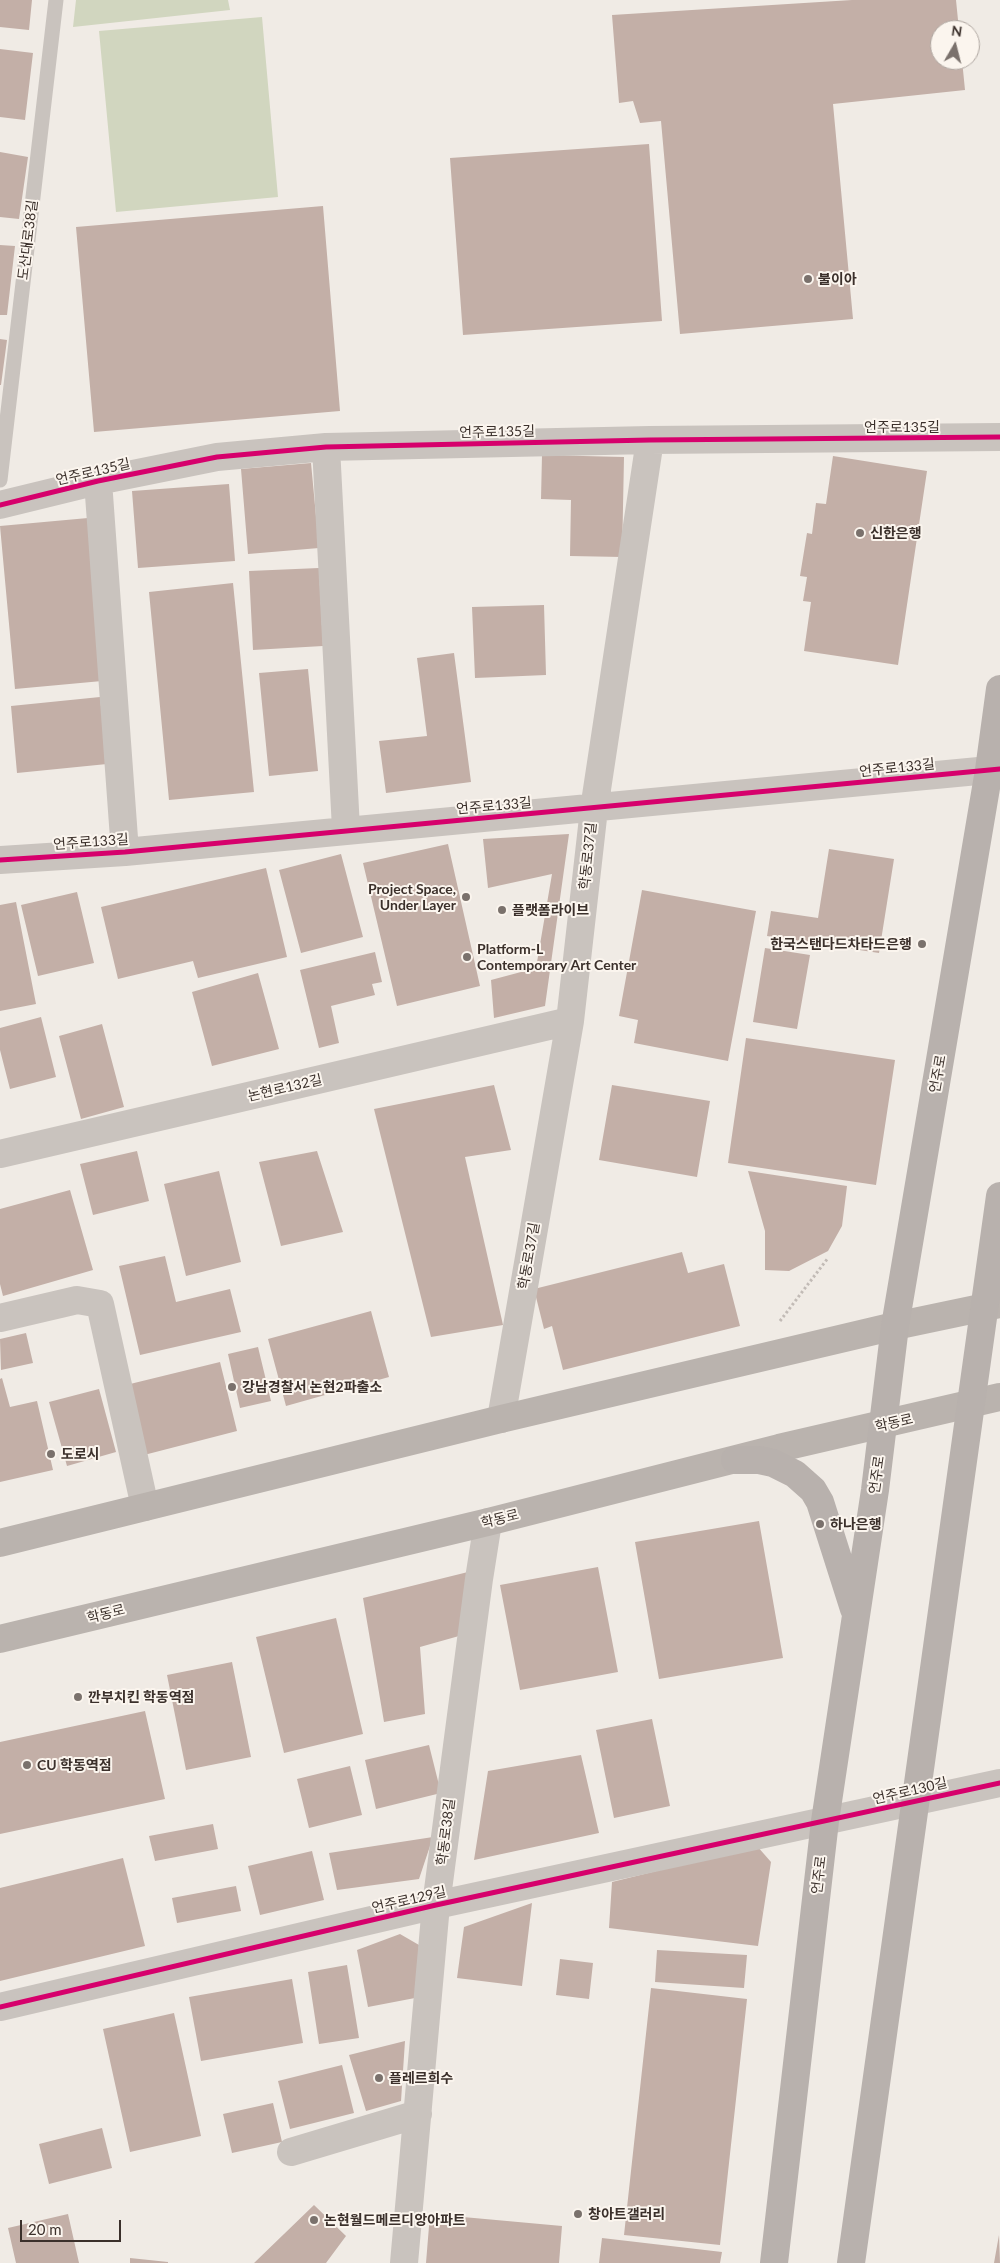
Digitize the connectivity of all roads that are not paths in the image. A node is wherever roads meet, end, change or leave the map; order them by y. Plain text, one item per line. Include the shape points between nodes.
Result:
1 (56, 0) edge
2 (1000, 437) edge
3 (650, 440) junction
4 (326, 448) junction
5 (0, 480) edge
6 (98, 481) junction
7 (0, 505) edge
8 (1000, 689) edge
9 (995, 770) edge
10 (594, 809) junction
11 (346, 830) junction
12 (125, 852) junction
13 (0, 860) edge
14 (570, 1021) junction
15 (0, 1154) edge
16 (1000, 1196) edge
17 (993, 1305) edge
18 (0, 1318) edge
19 (895, 1326) junction
20 (1000, 1397) edge
21 (970, 1405) junction
22 (501, 1419) junction
23 (884, 1426) junction
24 (735, 1460) junction
25 (145, 1507) junction
26 (488, 1522) junction
27 (0, 1543) edge
28 (856, 1614) junction
29 (0, 1640) edge
30 (1000, 1783) edge
31 (916, 1802) junction
32 (825, 1822) junction
33 (436, 1905) junction
34 (0, 2007) edge
35 (418, 2114) junction
36 (291, 2152) dead end
37 (404, 2263) edge
38 (774, 2263) edge
39 (851, 2263) edge

1 - 5 lane, 도산대로38길
2 - 3 street, 언주로135길
3 - 4 street, 언주로135길
3 - 10 street, 학동로37길
4 - 6 street, 언주로135길 via 217,457
4 - 11 street
6 - 7 street, 언주로135길
6 - 12 street, 언주로133길
8 - 9 main road, 언주로
9 - 10 street, 언주로133길
9 - 19 main road, 언주로
10 - 11 street, 언주로133길
10 - 14 street, 학동로37길
11 - 12 street, 언주로133길
12 - 13 street, 언주로133길
14 - 15 street, 논현로132길
14 - 22 street, 학동로37길
16 - 17 main road
17 - 19 main road
17 - 21 main road
18 - 25 street via 77,1300 100,1304
19 - 22 main road
19 - 23 main road, 언주로
20 - 21 main road, 학동로
21 - 23 main road, 학동로
21 - 31 main road
22 - 25 main road
23 - 24 main road, 학동로
23 - 28 main road, 언주로
24 - 26 main road, 학동로
24 - 28 main road via 773,1463 795,1474 813,1490 820,1502
25 - 27 main road
26 - 29 main road, 학동로
26 - 33 street, 학동로38길
28 - 32 main road, 언주로
30 - 31 street, 언주로130길
31 - 32 street, 언주로130길
31 - 39 main road
32 - 33 street, 언주로129길
32 - 38 main road, 언주로
33 - 34 street, 언주로129길
33 - 35 street, 학동로38길
35 - 36 street
35 - 37 street, 학동로38길

